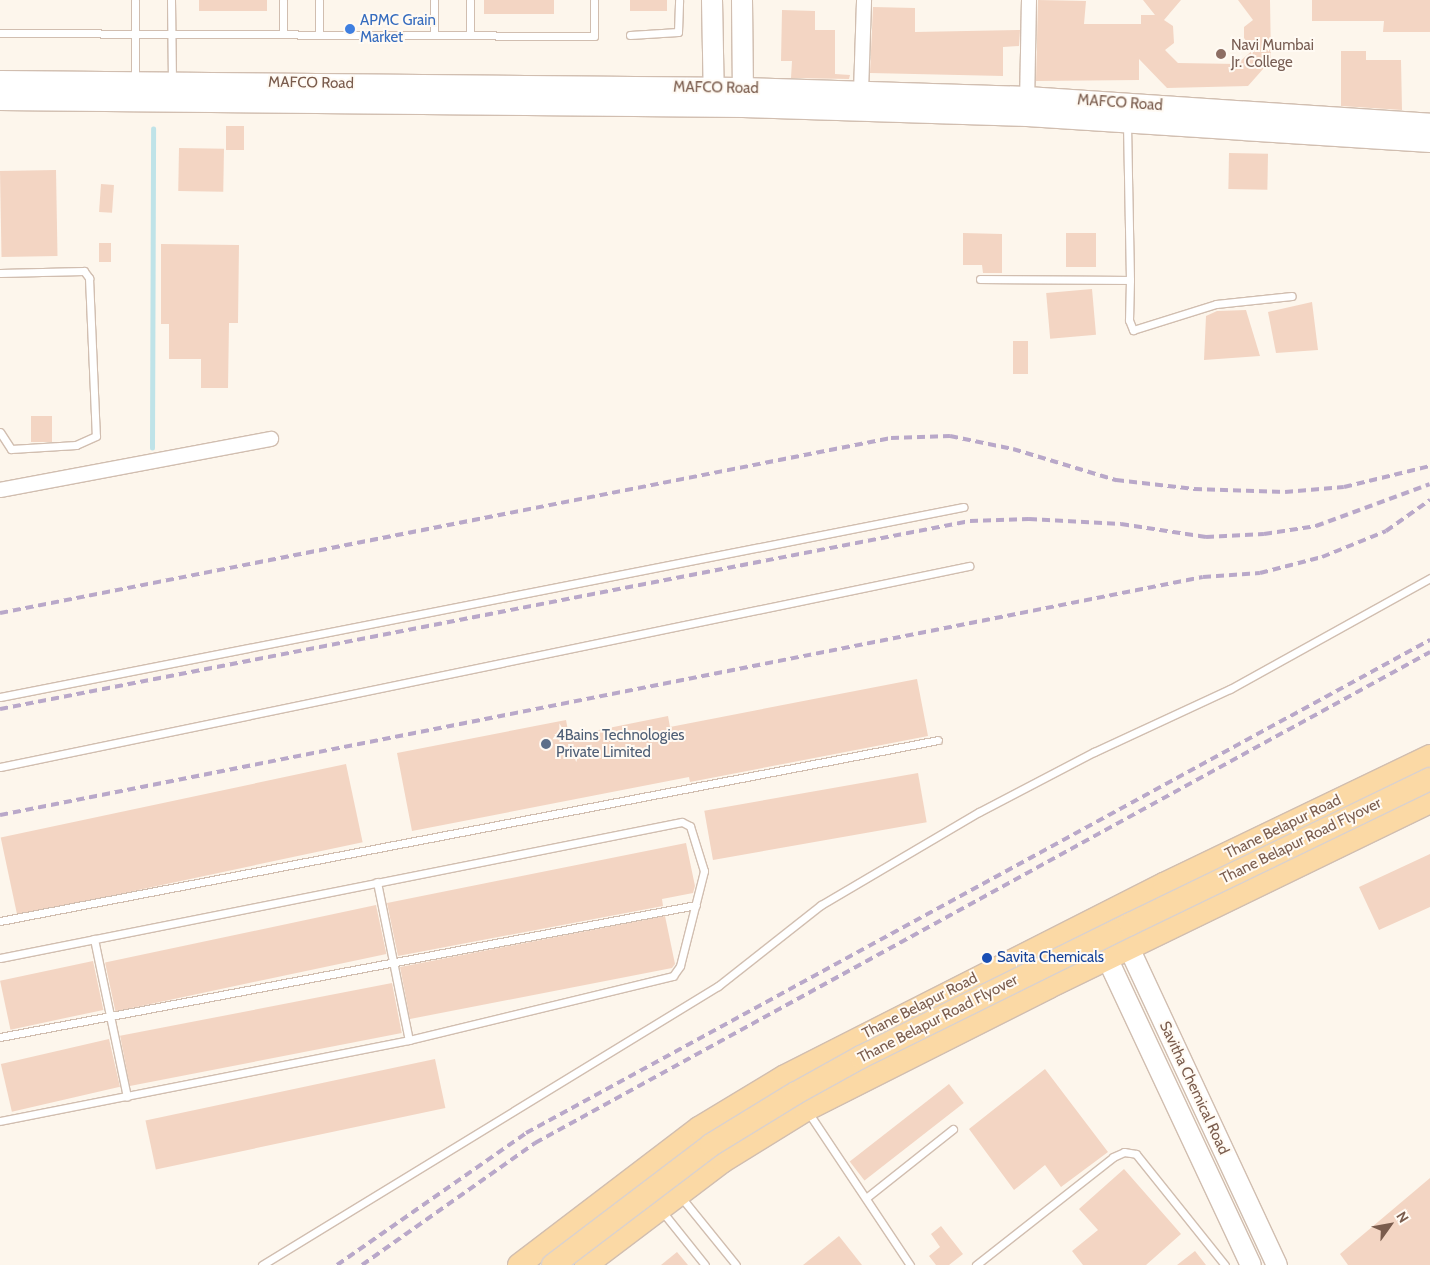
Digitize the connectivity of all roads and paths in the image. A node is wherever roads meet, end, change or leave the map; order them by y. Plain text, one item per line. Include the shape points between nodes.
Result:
1 (135, 0) edge
2 (171, 0) edge
3 (283, 0) edge
4 (319, 0) edge
5 (434, 0) edge
6 (470, 0) edge
7 (594, 0) edge
8 (679, 0) edge
9 (712, 0) edge
10 (742, 0) edge
11 (864, 0) edge
12 (1029, 0) edge
13 (0, 33) edge
14 (135, 34) junction
15 (172, 34) junction
16 (283, 34) junction
17 (319, 35) junction
18 (434, 35) junction
19 (470, 35) junction
20 (630, 35) dead end
21 (0, 81) edge
22 (136, 91) junction
23 (172, 92) junction
24 (861, 92) junction
25 (713, 97) junction
26 (743, 97) junction
27 (0, 100) edge
28 (1027, 106) junction
29 (1127, 113) junction
30 (1430, 124) edge
31 (1430, 142) edge
32 (0, 273) edge
33 (980, 279) dead end
34 (1130, 280) junction
35 (1292, 296) dead end
36 (0, 432) edge
37 (271, 439) dead end
38 (0, 490) edge
39 (963, 507) dead end
40 (969, 566) dead end
41 (1430, 578) edge
42 (0, 697) edge
43 (938, 740) dead end
44 (1430, 756) edge
45 (0, 767) edge
46 (1430, 779) edge
47 (1430, 802) edge
48 (377, 882) junction
49 (696, 905) junction
50 (1112, 910) junction
51 (0, 921) edge
52 (1089, 921) junction
53 (94, 939) junction
54 (1129, 947) junction
55 (0, 958) edge
56 (1106, 958) junction
57 (393, 962) junction
58 (110, 1016) junction
59 (0, 1037) edge
60 (409, 1040) junction
61 (127, 1097) junction
62 (806, 1110) junction
63 (0, 1121) edge
64 (953, 1129) dead end
65 (680, 1194) junction
66 (866, 1198) junction
67 (660, 1209) junction
68 (262, 1265) edge
69 (519, 1265) edge
70 (553, 1265) edge
71 (586, 1265) edge
72 (705, 1265) edge
73 (736, 1265) edge
74 (910, 1265) edge
75 (976, 1265) edge
76 (1226, 1265) edge
77 (1250, 1265) edge
78 (1277, 1265) edge

1 - 14 lane
2 - 15 lane
3 - 16 lane
4 - 17 lane
5 - 18 lane
6 - 19 lane
7 - 19 lane via 594,36
8 - 20 lane via 678,32
9 - 25 main road
10 - 26 main road
11 - 24 street
12 - 28 street
13 - 14 lane
14 - 15 lane
14 - 22 lane
15 - 16 lane
15 - 23 lane
16 - 17 lane
17 - 18 lane
18 - 19 lane
21 - 22 main road, MAFCO Road
22 - 23 main road, MAFCO Road
22 - 27 main road, MAFCO Road
23 - 25 main road, MAFCO Road
24 - 26 main road, MAFCO Road
24 - 28 main road, MAFCO Road
25 - 26 main road, MAFCO Road
26 - 28 main road, MAFCO Road
28 - 29 main road, MAFCO Road
29 - 30 main road, MAFCO Road
29 - 31 main road, MAFCO Road
29 - 34 lane
32 - 36 lane via 84,271 89,278 96,436 76,445 11,449
33 - 34 lane
34 - 35 lane via 1129,320 1133,330 1216,304
37 - 38 street
39 - 42 lane
40 - 45 lane
41 - 68 lane via 1230,688 1094,752 979,812 821,905 718,986
43 - 51 lane
44 - 50 main road, Thane Belapur Road
46 - 70 main road, Thane Belapur Road Flyover, bridge via 1121,928 812,1084 711,1145
47 - 54 main road
48 - 49 lane via 682,822 690,826 704,871
48 - 53 lane
48 - 57 lane
49 - 57 lane
49 - 60 lane via 680,966 673,976
50 - 52 main road, Thane Belapur Road
50 - 54 main road, Savitha Chemical Road
52 - 56 main road, Savitha Chemical Road
52 - 69 main road, Thane Belapur Road via 852,1040 699,1128
53 - 55 lane
53 - 58 lane
54 - 56 main road
54 - 78 main road, Savitha Chemical Road
56 - 62 main road
56 - 77 main road, Savitha Chemical Road
57 - 58 lane
57 - 60 lane
58 - 59 lane
58 - 61 lane
60 - 61 lane
61 - 63 lane
62 - 65 main road via 722,1162
62 - 66 lane
64 - 66 lane
65 - 67 main road
65 - 73 lane
66 - 74 lane
67 - 71 main road
67 - 72 lane
75 - 76 lane via 1113,1157 1124,1152 1136,1154

